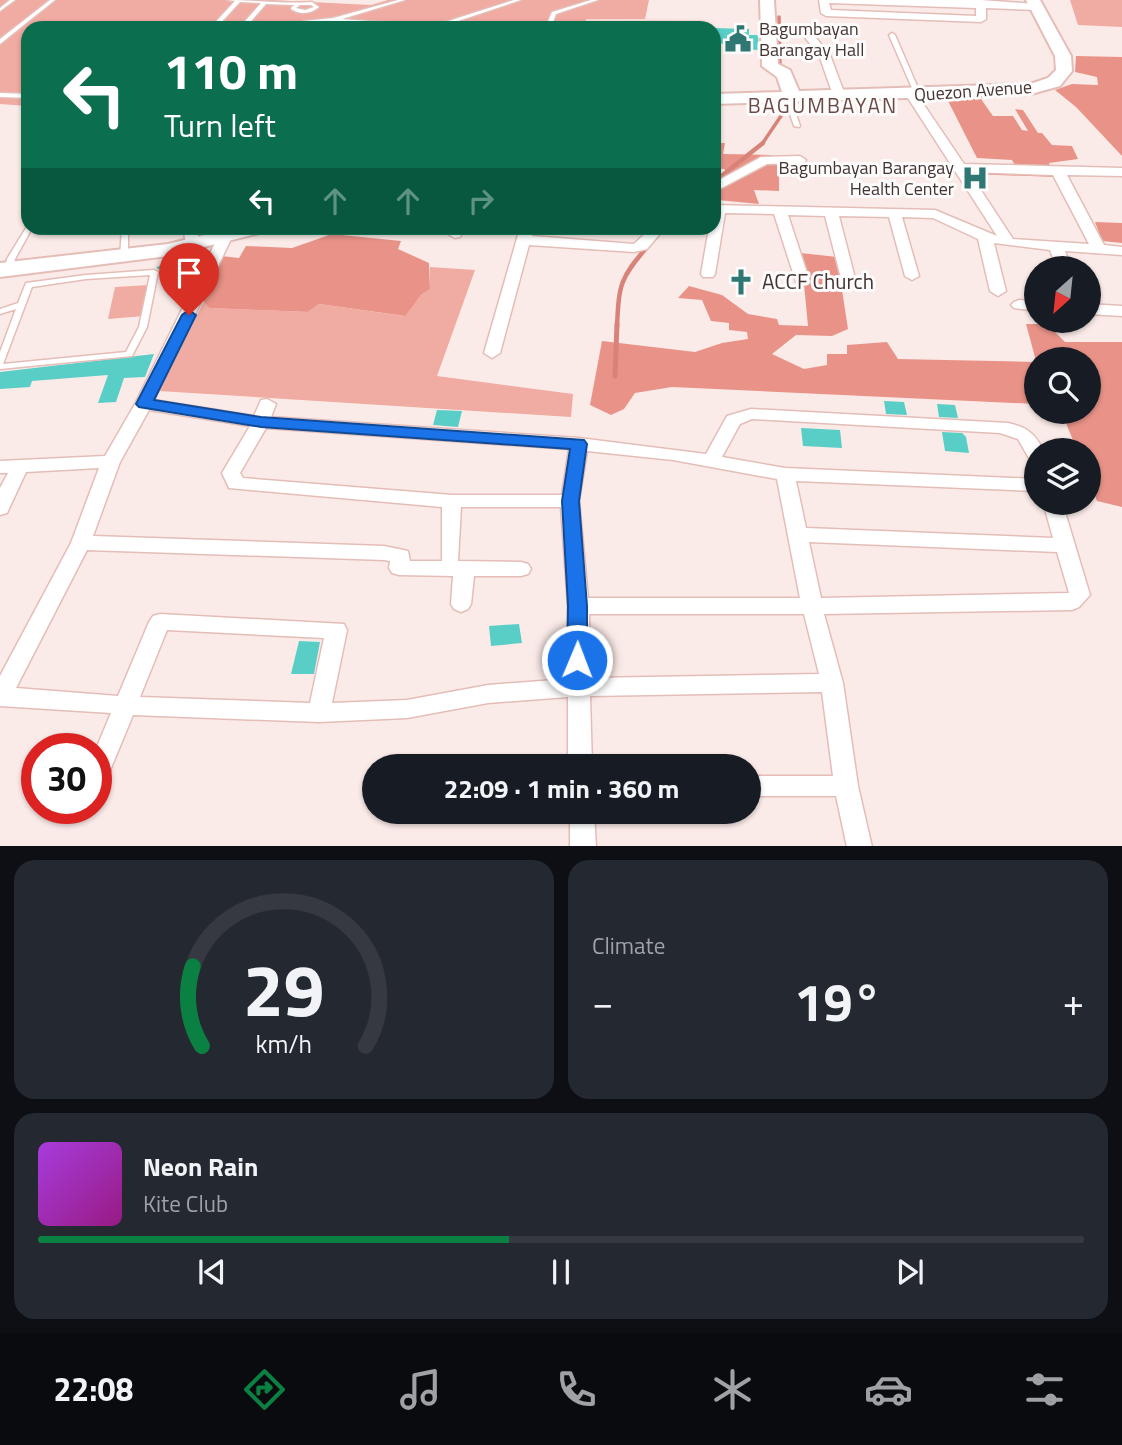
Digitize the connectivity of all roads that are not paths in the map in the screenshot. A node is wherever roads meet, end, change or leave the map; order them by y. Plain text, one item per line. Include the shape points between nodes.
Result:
1 (13, 0) edge
2 (53, 0) edge
3 (229, 0) edge
4 (403, 0) edge
5 (519, 0) edge
6 (596, 0) edge
7 (767, 0) edge
8 (824, 0) edge
9 (239, 1) edge
10 (265, 2) edge
11 (982, 3) edge
12 (1035, 3) edge
13 (299, 4) dead end
14 (0, 10) edge
15 (333, 20) junction
16 (26, 21) edge
17 (220, 21) edge
18 (248, 21) edge
19 (319, 21) edge
20 (341, 21) edge
21 (453, 21) edge
22 (551, 21) edge
23 (21, 25) edge
24 (808, 35) dead end
25 (892, 35) dead end
26 (0, 41) edge
27 (0, 95) edge
28 (915, 95) junction
29 (21, 96) edge
30 (789, 96) junction
31 (839, 96) junction
32 (721, 99) edge
33 (797, 126) dead end
34 (800, 160) dead end
35 (958, 168) junction
36 (1058, 171) junction
37 (1122, 173) edge
38 (721, 184) edge
39 (721, 209) edge
40 (780, 212) junction
41 (894, 212) junction
42 (831, 213) junction
43 (25, 235) edge
44 (125, 235) edge
45 (232, 235) edge
46 (525, 235) edge
47 (533, 235) edge
48 (652, 235) edge
49 (713, 235) edge
50 (191, 236) edge
51 (225, 237) junction
52 (985, 237) junction
53 (1009, 243) junction
54 (1056, 246) junction
55 (1099, 249) junction
56 (1122, 251) edge
57 (1060, 256) edge
58 (124, 257) junction
59 (87, 269) junction
60 (4, 270) edge
61 (708, 274) dead end
62 (912, 276) dead end
63 (803, 282) dead end
64 (849, 282) dead end
65 (998, 291) dead end
66 (21, 305) junction
67 (1019, 305) dead end
68 (1024, 305) edge
69 (1101, 310) edge
70 (1122, 311) edge
71 (0, 312) edge
72 (11, 330) junction
73 (0, 331) edge
74 (492, 353) dead end
75 (0, 364) edge
76 (144, 404) junction
77 (264, 413) junction
78 (1029, 438) edge
79 (579, 444) junction
80 (711, 461) junction
81 (111, 462) junction
82 (9, 468) edge
83 (785, 474) junction
84 (1024, 484) edge
85 (452, 501) junction
86 (570, 501) junction
87 (0, 508) edge
88 (1056, 515) edge
89 (800, 535) junction
90 (81, 543) junction
91 (1065, 545) junction
92 (457, 563) junction
93 (521, 569) dead end
94 (461, 604) dead end
95 (578, 606) junction
96 (813, 606) junction
97 (832, 683) junction
98 (577, 687) junction
99 (0, 696) edge
100 (127, 706) junction
101 (319, 713) junction
102 (112, 741) edge
103 (580, 754) edge
104 (761, 786) edge
105 (846, 786) junction
106 (582, 824) edge
107 (583, 846) edge
108 (860, 846) edge

1 - 14 lane
2 - 16 lane
3 - 9 lane
4 - 15 lane
5 - 21 lane
6 - 22 lane via 554,13
7 - 30 main road via 770,66 784,74
8 - 11 street via 825,13 981,19
9 - 10 lane
9 - 17 lane
10 - 13 lane
10 - 18 lane
11 - 12 street
12 - 28 main road, Quezon Avenue via 1063,56 1064,71 1054,82 1031,89
15 - 19 lane
15 - 20 lane
23 - 26 lane
24 - 31 street via 827,58
25 - 28 lane
27 - 29 lane
28 - 31 main road, Quezon Avenue
28 - 35 street
30 - 31 main road, Quezon Avenue
30 - 32 main road, Quezon Avenue
30 - 33 lane
34 - 38 street via 765,160
35 - 36 street
35 - 53 street
36 - 37 street
36 - 55 street
39 - 40 street
40 - 42 street
40 - 63 street
41 - 42 street
41 - 52 street via 935,214
41 - 62 street
42 - 64 street
43 - 60 lane
44 - 58 lane
45 - 51 main road
46 - 74 street
47 - 48 street via 634,248
49 - 61 street
50 - 51 main road
50 - 58 main road
51 - 76 street
52 - 53 street
52 - 65 street
53 - 54 street
54 - 55 street
54 - 57 street
55 - 56 street
58 - 59 main road
59 - 60 main road
59 - 66 lane via 33,282
59 - 75 lane via 154,272 143,327 129,354
66 - 71 lane
66 - 72 lane
67 - 68 street
69 - 70 street
72 - 73 lane
72 - 75 lane
76 - 77 street
76 - 81 street
77 - 79 street
77 - 85 street via 232,473 236,484
78 - 80 street via 1000,427 751,414 733,420
79 - 80 street
79 - 86 street
80 - 83 street
81 - 82 street
81 - 90 street
82 - 87 street
83 - 84 street
83 - 89 street
85 - 86 street
85 - 92 street
86 - 95 street
88 - 91 street
89 - 91 street
89 - 96 street
90 - 92 street via 384,553 401,556 399,568
90 - 99 street
91 - 96 street via 1080,595 1072,602
92 - 93 street
92 - 94 street
95 - 96 street
95 - 98 street
96 - 97 street
97 - 98 street
97 - 105 street
98 - 101 street via 488,694 407,709
98 - 103 street
99 - 100 street
100 - 101 street
100 - 101 street via 160,622 336,630
100 - 102 street
104 - 105 street
105 - 108 street
106 - 107 street

